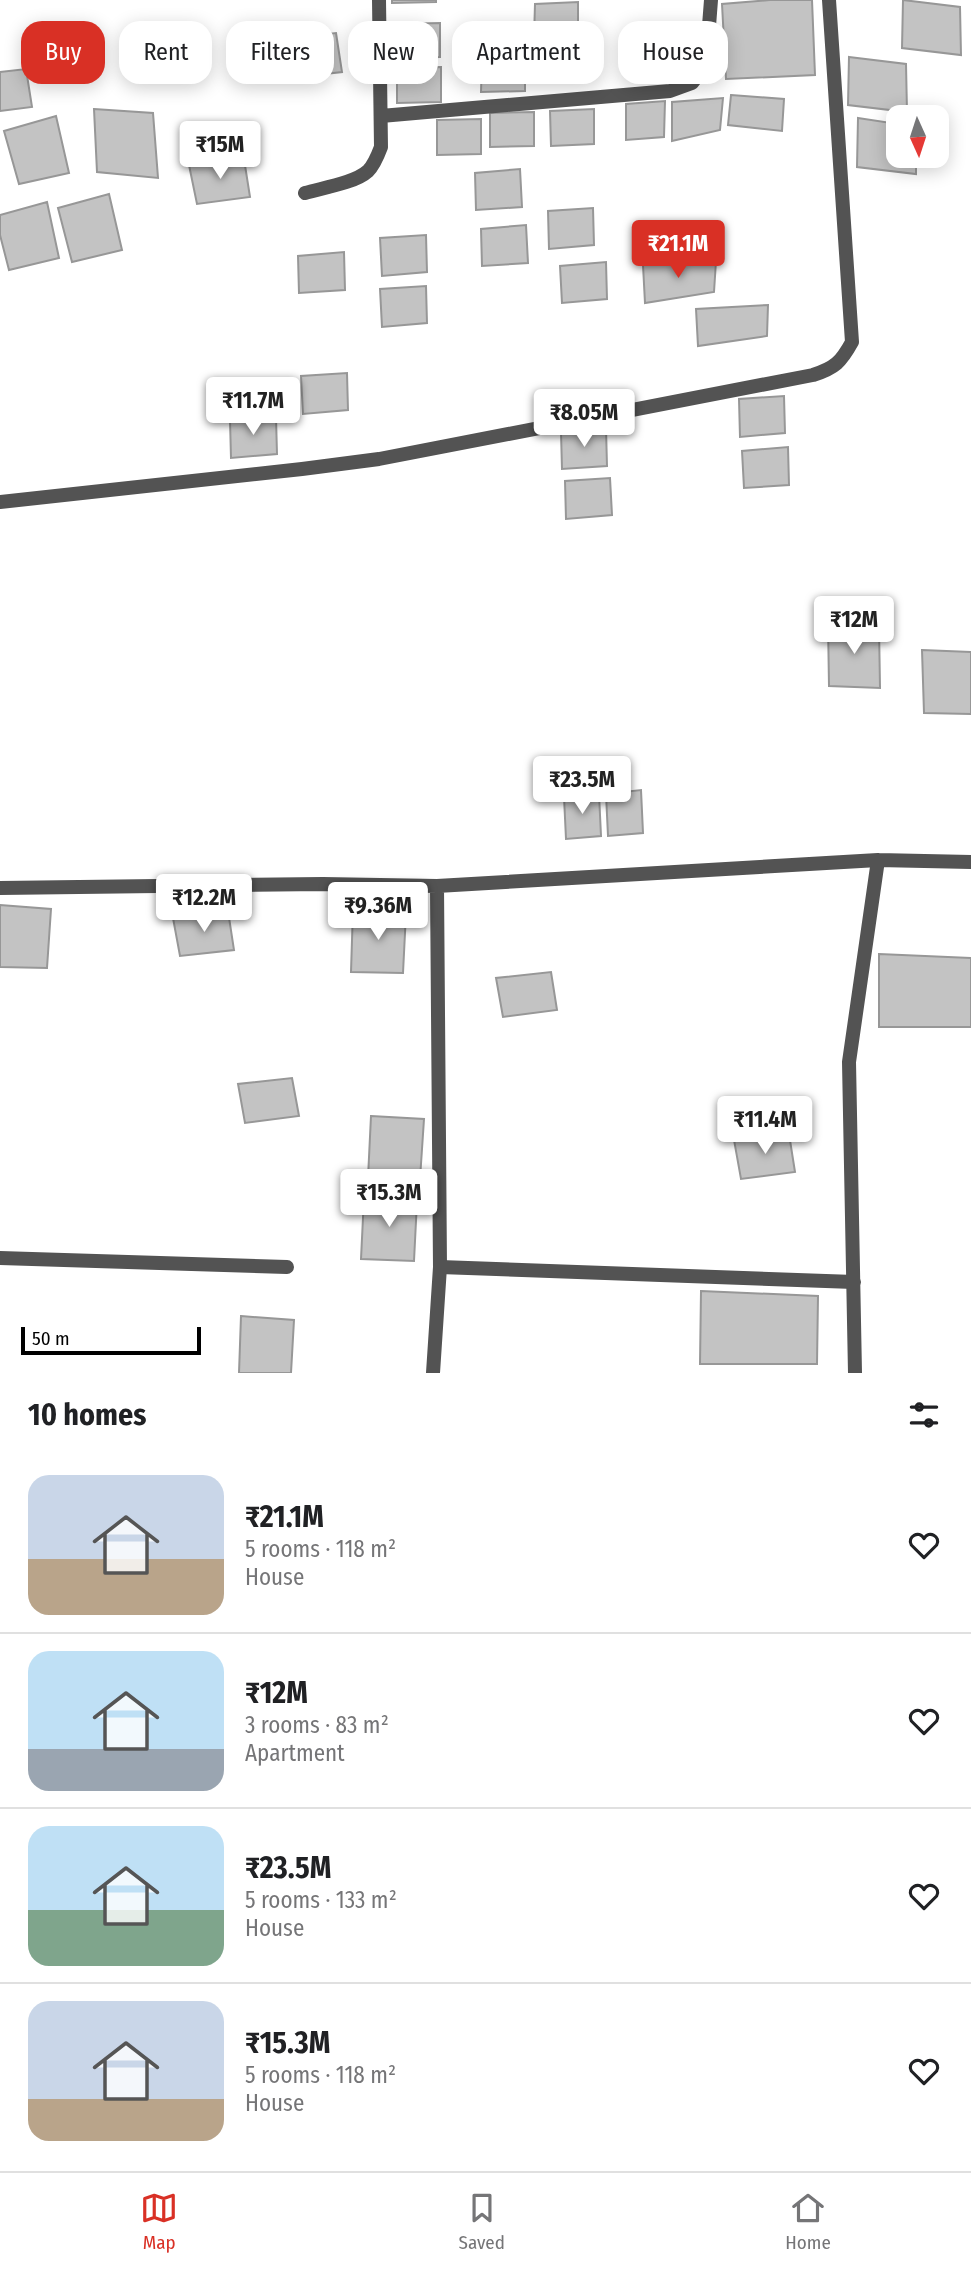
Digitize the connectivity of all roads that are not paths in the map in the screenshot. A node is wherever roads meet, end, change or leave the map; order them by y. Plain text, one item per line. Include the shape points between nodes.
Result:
1 (380, 0) edge
2 (711, 0) edge
3 (829, 0) edge
4 (381, 116) junction
5 (305, 193) dead end
6 (0, 502) edge
7 (878, 860) junction
8 (971, 862) edge
9 (437, 886) junction
10 (0, 888) edge
11 (0, 1258) edge
12 (287, 1267) dead end
13 (440, 1267) junction
14 (855, 1282) junction
15 (433, 1373) edge
16 (855, 1373) edge

1 - 4 street
2 - 4 street via 706,65 692,83 670,91
3 - 6 street via 852,342 832,369 379,459
4 - 5 street via 381,147 368,172
7 - 8 street
7 - 9 street
7 - 14 street via 849,1062
9 - 10 street
9 - 13 street
11 - 12 street
13 - 14 street
13 - 15 street
14 - 16 street

